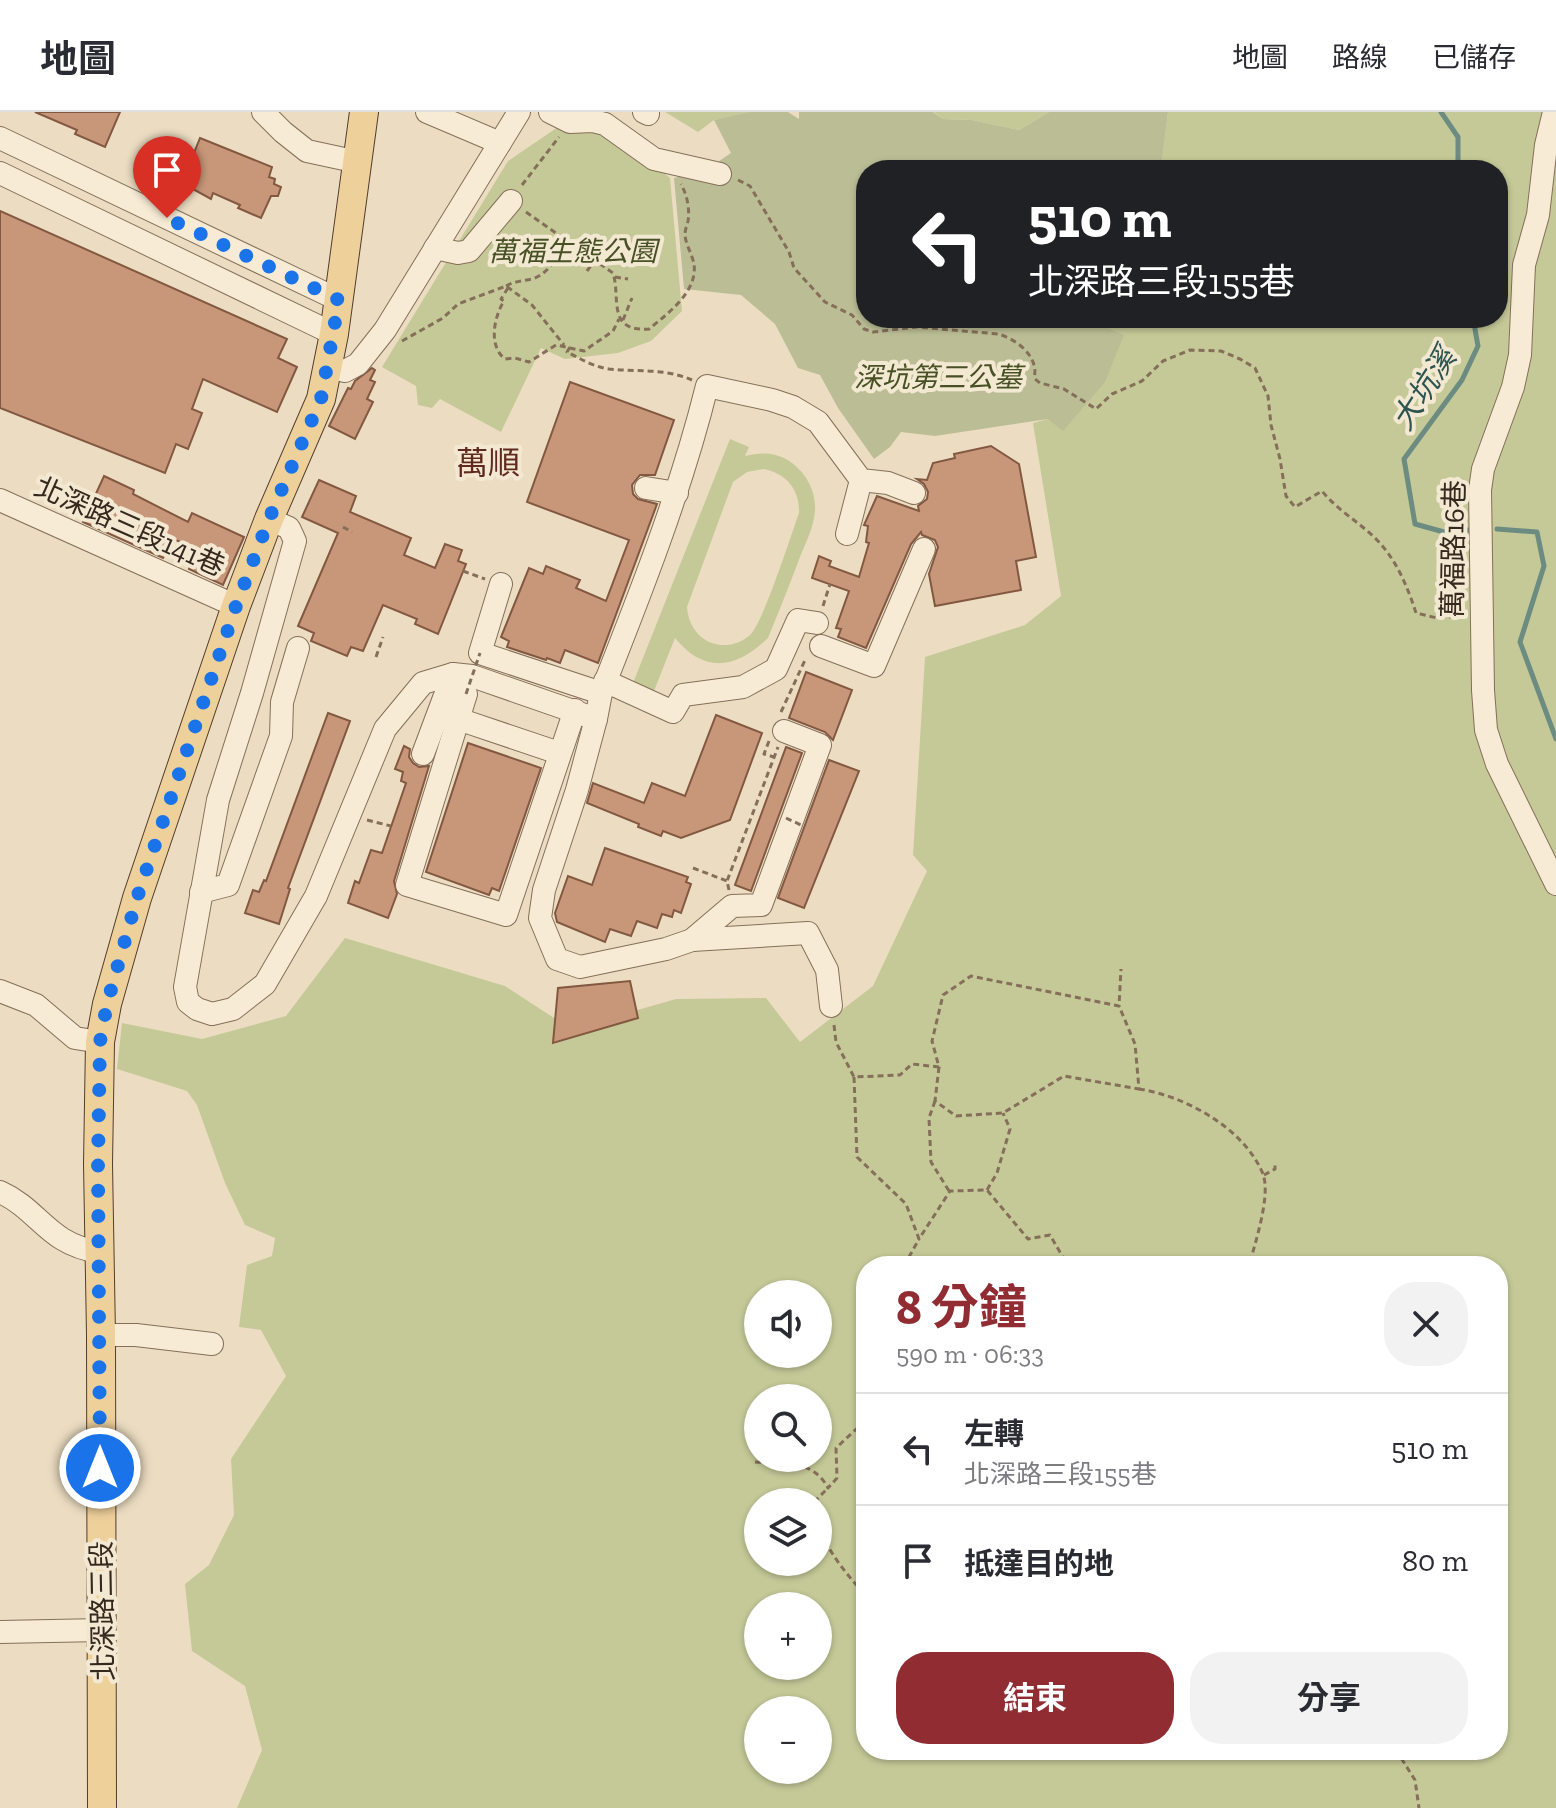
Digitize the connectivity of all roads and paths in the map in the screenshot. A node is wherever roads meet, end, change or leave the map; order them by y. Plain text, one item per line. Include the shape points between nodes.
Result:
1 (263, 112) edge
2 (364, 112) edge
3 (427, 112) edge
4 (519, 112) edge
5 (550, 112) edge
6 (1554, 112) edge
7 (0, 138) edge
8 (555, 140) dead end
9 (500, 143) junction
10 (358, 162) junction
11 (672, 162) junction
12 (0, 173) edge
13 (720, 174) joint
14 (517, 205) junction
15 (568, 242) junction
16 (635, 245) dead end
17 (435, 248) junction
18 (595, 260) junction
19 (646, 268) dead end
20 (587, 271) dead end
21 (615, 277) junction
22 (628, 279) dead end
23 (507, 287) junction
24 (632, 298) dead end
25 (339, 300) junction
26 (621, 320) junction
27 (856, 320) edge
28 (863, 328) edge
29 (899, 328) edge
30 (929, 328) edge
31 (334, 334) junction
32 (402, 341) dead end
33 (564, 345) junction
34 (570, 347) junction
35 (329, 367) junction
36 (707, 386) junction
37 (861, 480) junction
38 (646, 488) dead end
39 (677, 493) junction
40 (914, 493) dead end
41 (0, 500) edge
42 (269, 519) junction
43 (343, 527) dead end
44 (352, 532) dead end
45 (847, 534) dead end
46 (924, 549) dead end
47 (501, 584) dead end
48 (830, 584) dead end
49 (236, 606) junction
50 (1482, 615) junction
51 (383, 637) dead end
52 (814, 642) junction
53 (298, 648) dead end
54 (480, 653) junction
55 (376, 657) dead end
56 (453, 674) junction
57 (603, 687) junction
58 (466, 694) joint
59 (575, 710) junction
60 (458, 719) junction
61 (596, 719) junction
62 (780, 725) junction
63 (559, 753) junction
64 (423, 754) dead end
65 (774, 757) junction
66 (356, 817) dead end
67 (786, 818) dead end
68 (801, 825) dead end
69 (391, 826) dead end
70 (693, 868) dead end
71 (727, 881) junction
72 (1556, 884) edge
73 (201, 892) junction
74 (732, 906) junction
75 (692, 940) junction
76 (1121, 969) dead end
77 (0, 991) edge
78 (831, 1006) joint
79 (1119, 1006) junction
80 (100, 1042) junction
81 (939, 1067) junction
82 (854, 1077) junction
83 (1139, 1089) junction
84 (935, 1101) junction
85 (1003, 1113) junction
86 (1275, 1165) dead end
87 (1264, 1175) junction
88 (987, 1190) junction
89 (950, 1191) junction
90 (0, 1192) edge
91 (919, 1239) junction
92 (99, 1252) junction
93 (910, 1256) edge
94 (1062, 1256) edge
95 (1252, 1256) edge
96 (101, 1335) junction
97 (212, 1344) dead end
98 (856, 1429) edge
99 (815, 1472) edge
100 (828, 1488) joint
101 (832, 1550) edge
102 (856, 1582) edge
103 (102, 1630) junction
104 (0, 1632) edge
105 (1402, 1760) edge
106 (102, 1808) edge
107 (1419, 1808) edge

1 - 10 street via 307,151
2 - 10 main road, 北深路三段
3 - 9 street
4 - 9 street
5 - 11 street via 570,122 605,124 650,157
6 - 50 street, 萬福路16巷 via 1538,215 1524,265 1520,355 1483,469
7 - 25 street
8 - 14 path
9 - 17 street
10 - 25 main road, 北深路三段
11 - 13 street
11 - 26 path via 687,197 685,236 693,277 670,313 649,329
12 - 31 street
13 - 27 path via 750,186 794,268 825,302
14 - 15 path
14 - 17 street via 469,251
15 - 18 path
15 - 23 path via 536,278
16 - 19 path via 647,254
17 - 35 street via 358,364 345,371
18 - 20 path
18 - 21 path
21 - 22 path
21 - 26 path
23 - 32 path via 458,304
23 - 33 path via 532,305
23 - 33 path via 495,336 501,357 529,362
24 - 26 path
25 - 31 main road, 北深路三段
26 - 34 path via 588,348
28 - 29 path
30 - 50 path via 1009,337 1034,365 1035,379 1079,396 1096,409 1112,394 1142,381 1163,361 1190,350 1221,351 1240,359 1255,368 1268,396 1286,496 1295,507 1322,491 1378,541 1405,582 1416,613 1437,618
31 - 35 main road, 北深路三段
33 - 34 path
34 - 36 path via 567,352 607,369 673,372
35 - 42 main road, 北深路三段 via 321,399
36 - 37 street via 772,400 818,422
36 - 39 street
37 - 40 street
37 - 45 street
38 - 39 street
39 - 57 street
41 - 49 street, 北深路三段141巷
42 - 49 main road, 北深路三段
42 - 73 street via 289,528 295,541 218,800
43 - 44 path
46 - 52 street via 874,666
47 - 54 street
48 - 52 path
49 - 80 main road, 北深路三段 via 137,898
50 - 72 street, 萬福路16巷 via 1486,730 1497,764
51 - 55 path
52 - 57 street via 798,620 776,669 743,687 683,695 673,712
52 - 62 path
53 - 73 street via 282,702 281,736 228,885
54 - 57 street
54 - 58 path, bridge
56 - 59 street
56 - 64 street
56 - 73 street via 423,683 385,729 316,896 265,984 233,1009 212,1014 188,1002 185,987
57 - 61 street
58 - 60 street
59 - 61 street
59 - 63 street
60 - 63 street
60 - 63 street via 407,885 506,915
61 - 75 street via 544,890 540,918 557,959 580,967
62 - 65 path
62 - 65 path via 764,754
62 - 74 street via 820,745 761,905
65 - 71 path
66 - 69 path
67 - 68 path, bridge
70 - 71 path
71 - 74 path
74 - 75 street
75 - 78 street via 808,933 827,970
76 - 79 path
77 - 80 street via 36,1005 75,1038
78 - 82 path via 836,1042
79 - 81 path via 971,976 943,995 932,1041
79 - 83 path via 1135,1044
80 - 92 main road, 北深路三段
81 - 82 path via 912,1064 900,1075
81 - 84 path
82 - 91 path via 857,1157 906,1204
83 - 85 path via 1064,1076
83 - 87 path via 1166,1093 1233,1130
84 - 85 path via 956,1116
84 - 89 path via 929,1118 931,1162
85 - 88 path via 1010,1129
86 - 87 path
87 - 95 path via 1264,1211
88 - 89 path
88 - 94 path via 1028,1239 1050,1235
89 - 91 path
90 - 92 street via 62,1241
91 - 93 path
92 - 96 main road, 北深路三段
96 - 97 street
96 - 103 main road, 北深路三段
98 - 100 path via 836,1448 837,1478
99 - 100 path
101 - 102 path
103 - 104 street
103 - 106 main road, 北深路三段
105 - 107 path via 1415,1780

